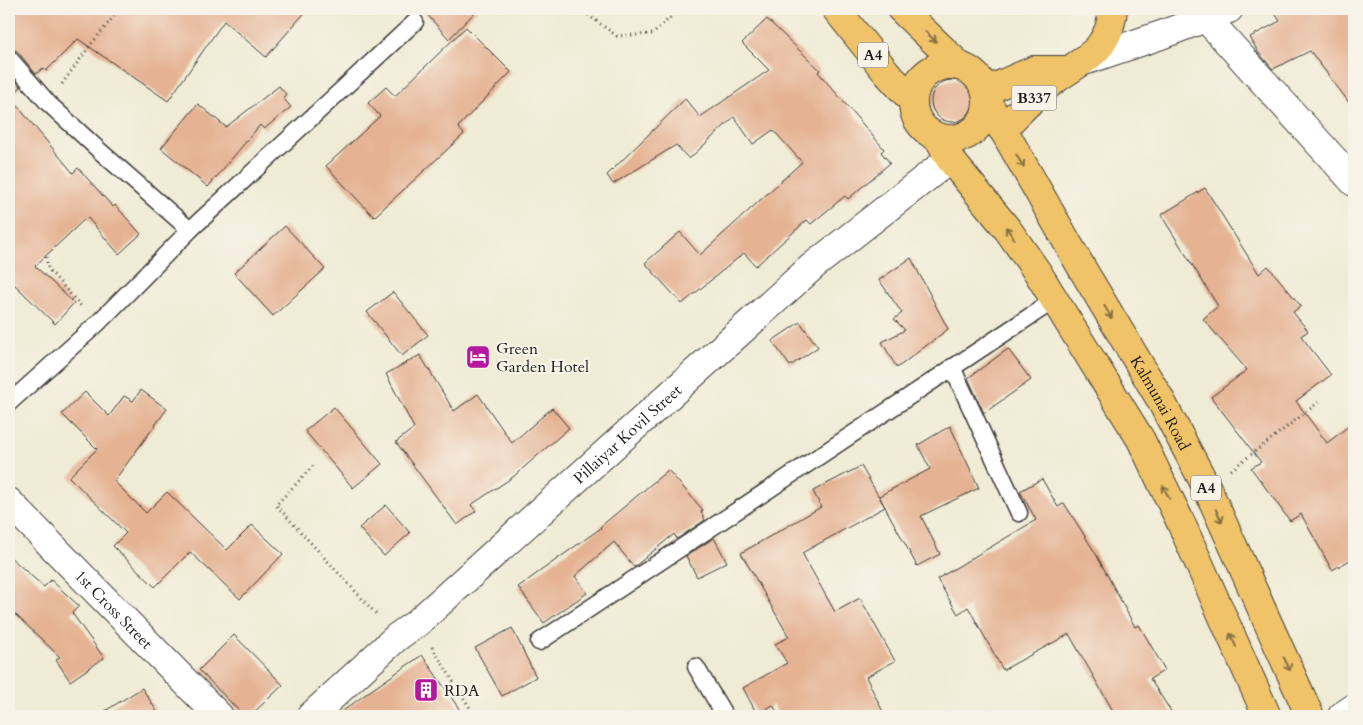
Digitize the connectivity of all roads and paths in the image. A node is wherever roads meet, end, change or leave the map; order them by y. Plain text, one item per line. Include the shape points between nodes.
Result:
1 (120, 9) edge
2 (580, 9) edge
3 (679, 9) edge
4 (836, 9) edge
5 (901, 9) edge
6 (1113, 9) edge
7 (1217, 13) edge
8 (415, 22) dead end
9 (9, 58) edge
10 (1076, 65) junction
11 (960, 66) junction
12 (987, 97) junction
13 (912, 100) junction
14 (48, 103) junction
15 (1002, 129) junction
16 (944, 148) junction
17 (1354, 182) edge
18 (190, 230) junction
19 (46, 257) dead end
20 (1056, 299) junction
21 (97, 324) junction
22 (952, 367) junction
23 (1319, 402) dead end
24 (9, 403) edge
25 (313, 466) dead end
26 (1206, 488) junction
27 (9, 502) edge
28 (1019, 513) dead end
29 (407, 630) junction
30 (539, 642) dead end
31 (696, 667) dead end
32 (1354, 708) edge
33 (219, 716) edge
34 (311, 716) edge
35 (475, 716) edge
36 (726, 716) edge
37 (1267, 716) edge
38 (1310, 716) edge
39 (1342, 716) edge

1 - 14 path
2 - 3 path via 617,36 653,34
4 - 13 main road, A4
5 -> 11 main road
6 - 10 main road, B337 via 1110,29 1100,47
7 - 10 street
7 - 17 street
8 - 18 lane
9 - 14 lane
10 - 12 main road, B337 via 1034,70
10 - 15 main road, B337 via 1046,87
11 - 12 main road via 980,79
11 - 13 main road via 938,66 928,72 920,79
12 - 15 main road, Kalmunai Road / A4
12 - 16 main road via 986,115 980,125 961,138 949,140
13 - 16 main road via 918,123
14 - 18 lane
15 -> 26 main road, Kalmunai Road / A4 via 1159,397
20 -> 16 main road, A4 via 1008,230
16 - 29 street, Pillaiyar Kovil Street
18 - 21 lane
19 - 21 path via 48,269
20 - 22 lane
37 -> 20 main road, A4 via 1140,440
21 - 24 lane
22 - 28 lane
22 - 30 lane
23 - 26 path
25 - 29 path via 276,505
26 -> 38 main road, Kalmunai Road / A4
27 - 33 street, 1st Cross Street
29 - 34 street, Pillaiyar Kovil Street
29 - 35 path
31 - 36 lane
32 - 39 street

